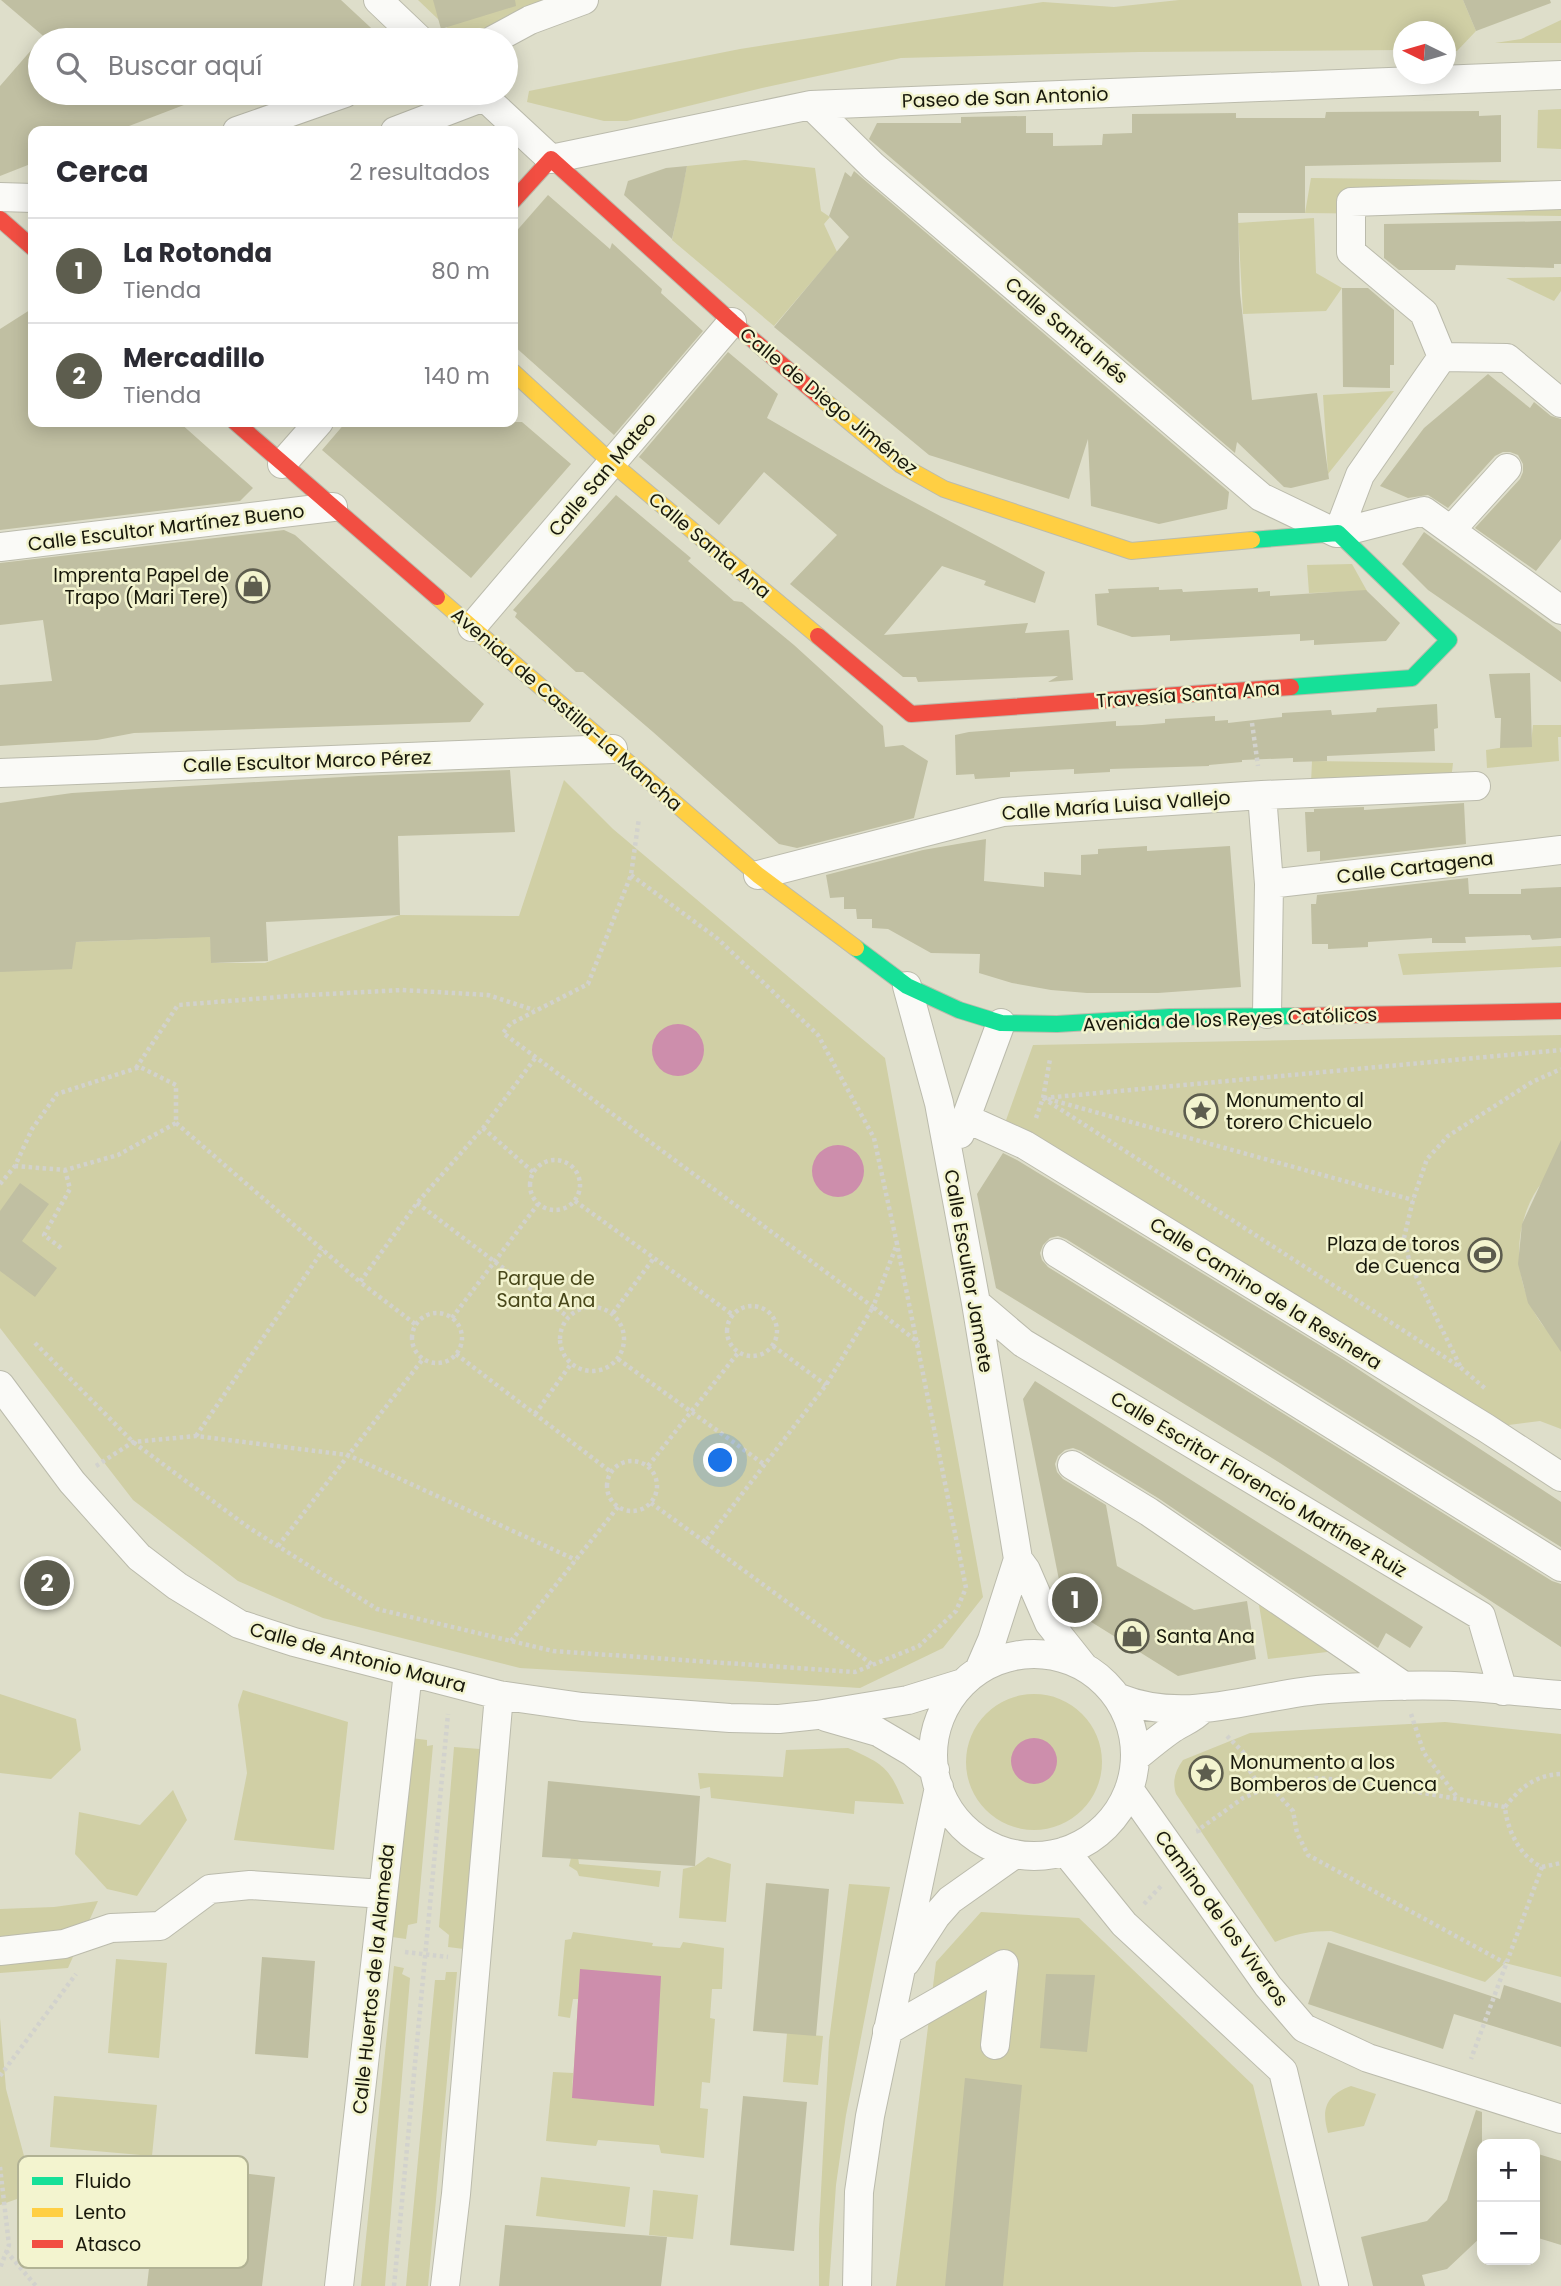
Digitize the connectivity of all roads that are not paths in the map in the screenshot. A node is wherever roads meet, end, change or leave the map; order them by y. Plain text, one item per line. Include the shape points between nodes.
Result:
1 (378, 0) edge
2 (584, 0) edge
3 (407, 28) edge
4 (515, 28) edge
5 (1561, 75) edge
6 (311, 105) edge
7 (458, 105) edge
8 (493, 105) edge
9 (811, 105) junction
10 (251, 126) edge
11 (407, 126) edge
12 (515, 126) edge
13 (518, 128) edge
14 (551, 159) junction
15 (518, 195) edge
16 (1561, 195) edge
17 (0, 197) edge
18 (28, 198) edge
19 (0, 219) edge
20 (28, 244) edge
21 (732, 321) junction
22 (1442, 357) junction
23 (518, 378) edge
24 (1561, 403) edge
25 (241, 427) edge
26 (315, 427) edge
27 (612, 463) junction
28 (282, 464) junction
29 (1507, 468) dead end
30 (333, 507) junction
31 (1451, 530) junction
32 (1338, 533) junction
33 (0, 547) edge
34 (1558, 603) edge
35 (472, 627) junction
36 (911, 714) joint
37 (613, 749) junction
38 (0, 773) edge
39 (1476, 786) dead end
40 (1262, 795) junction
41 (1561, 850) edge
42 (758, 875) junction
43 (1269, 884) junction
44 (907, 986) junction
45 (1561, 1011) edge
46 (1267, 1014) junction
47 (1001, 1023) junction
48 (965, 1118) junction
49 (950, 1163) junction
50 (1057, 1253) dead end
51 (976, 1303) junction
52 (0, 1385) edge
53 (1072, 1465) dead end
54 (1561, 1477) edge
55 (1018, 1559) junction
56 (1561, 1567) edge
57 (1084, 1667) junction
58 (408, 1672) junction
59 (971, 1677) junction
60 (1404, 1686) junction
61 (1503, 1691) junction
62 (499, 1695) junction
63 (1561, 1695) edge
64 (1119, 1699) junction
65 (1201, 1710) junction
66 (817, 1715) junction
67 (1135, 1758) junction
68 (937, 1779) junction
69 (1129, 1790) junction
70 (1065, 1851) junction
71 (1015, 1854) junction
72 (383, 1894) junction
73 (0, 1951) edge
74 (903, 1968) junction
75 (887, 2031) junction
76 (995, 2045) dead end
77 (1561, 2119) edge
78 (339, 2286) edge
79 (445, 2286) edge
80 (857, 2286) edge
81 (1334, 2286) edge

1 - 3 street
2 - 4 street
5 - 9 street, Paseo de San Antonio
6 - 10 street
7 - 11 street
8 - 12 street
9 - 14 street, Paseo de San Antonio
9 - 32 street, Calle Santa Inés via 873,166 1261,496
13 - 14 street
14 - 15 street
14 - 21 street, Calle de Diego Jiménez
16 - 22 street via 1351,202 1351,252 1424,313
17 - 18 street
19 - 20 street
21 - 27 street, Calle San Mateo
21 - 32 street, Calle de Diego Jiménez via 901,465 944,489 1130,551
22 - 24 street via 1507,358
22 - 32 street via 1360,475
23 - 27 street, Calle Santa Ana
25 - 28 street, Avenida de Castilla-La Mancha
26 - 28 street
27 - 35 street, Calle San Mateo
27 - 36 street, Calle Santa Ana
28 - 30 street, Avenida de Castilla-La Mancha
29 - 31 street
30 - 33 street, Calle Escultor Martínez Bueno
30 - 35 street, Avenida de Castilla-La Mancha
31 - 32 street via 1424,511
31 - 34 street
32 - 36 street, Travesía Santa Ana via 1450,640 1412,678
35 - 37 street, Avenida de Castilla-La Mancha
37 - 38 street, Calle Escultor Marco Pérez
37 - 42 street, Avenida de Castilla-La Mancha
39 - 40 street, Calle María Luisa Vallejo
40 - 42 street, Calle María Luisa Vallejo via 1003,812
40 - 43 street
41 - 43 street, Calle Cartagena
42 - 44 street, Avenida de Castilla-La Mancha
43 - 46 street
44 - 47 street, Avenida de los Reyes Católicos
44 - 49 street, Calle Escultor Jamete
45 - 46 street, Avenida de los Reyes Católicos
46 - 47 street, Avenida de los Reyes Católicos
47 - 48 street
48 - 49 street
48 - 54 street, Calle Camino de la Resinera via 1026,1145
49 - 51 street, Calle Escultor Jamete
50 - 56 street
51 - 55 street, Calle Escultor Jamete
51 - 61 street, Calle Escritor Florencio Martínez Ruiz via 1023,1343 1481,1616
52 - 58 street, Calle de Antonio Maura via 72,1482 139,1557 177,1586 239,1624
53 - 60 street via 1149,1512
55 - 57 street, Calle Escultor Jamete via 1049,1623
55 - 59 street, Calle Escultor Jamete via 992,1640
57 - 59 street via 1034,1653 1000,1659
57 - 64 street
58 - 62 street, Calle de Antonio Maura
58 - 72 street, Calle Huertos de la Alameda
59 - 66 street, Calle de Antonio Maura via 908,1700
59 - 68 street via 941,1714 934,1744
60 - 61 street
60 - 65 street via 1291,1693
61 - 63 street
62 - 66 street, Calle de Antonio Maura via 582,1707 730,1718
62 - 79 street
64 - 65 street via 1155,1709
64 - 67 street via 1132,1727
65 - 67 street
66 - 68 street, Calle de Antonio Maura via 878,1732 912,1752
67 - 69 street
68 - 71 street via 948,1807 970,1833
68 - 74 street
69 - 70 street via 1100,1832
69 - 77 street, Camino de los Viveros via 1268,1986 1304,2028 1368,2058
70 - 71 street via 1041,1856
70 - 81 street via 1124,1924 1283,2071
71 - 74 street via 950,1900
72 - 73 street via 250,1885 210,1889 160,1926 110,1928 64,1944
72 - 78 street, Calle Huertos de la Alameda
74 - 75 street
75 - 76 street via 1004,1964
75 - 80 street via 859,2192

